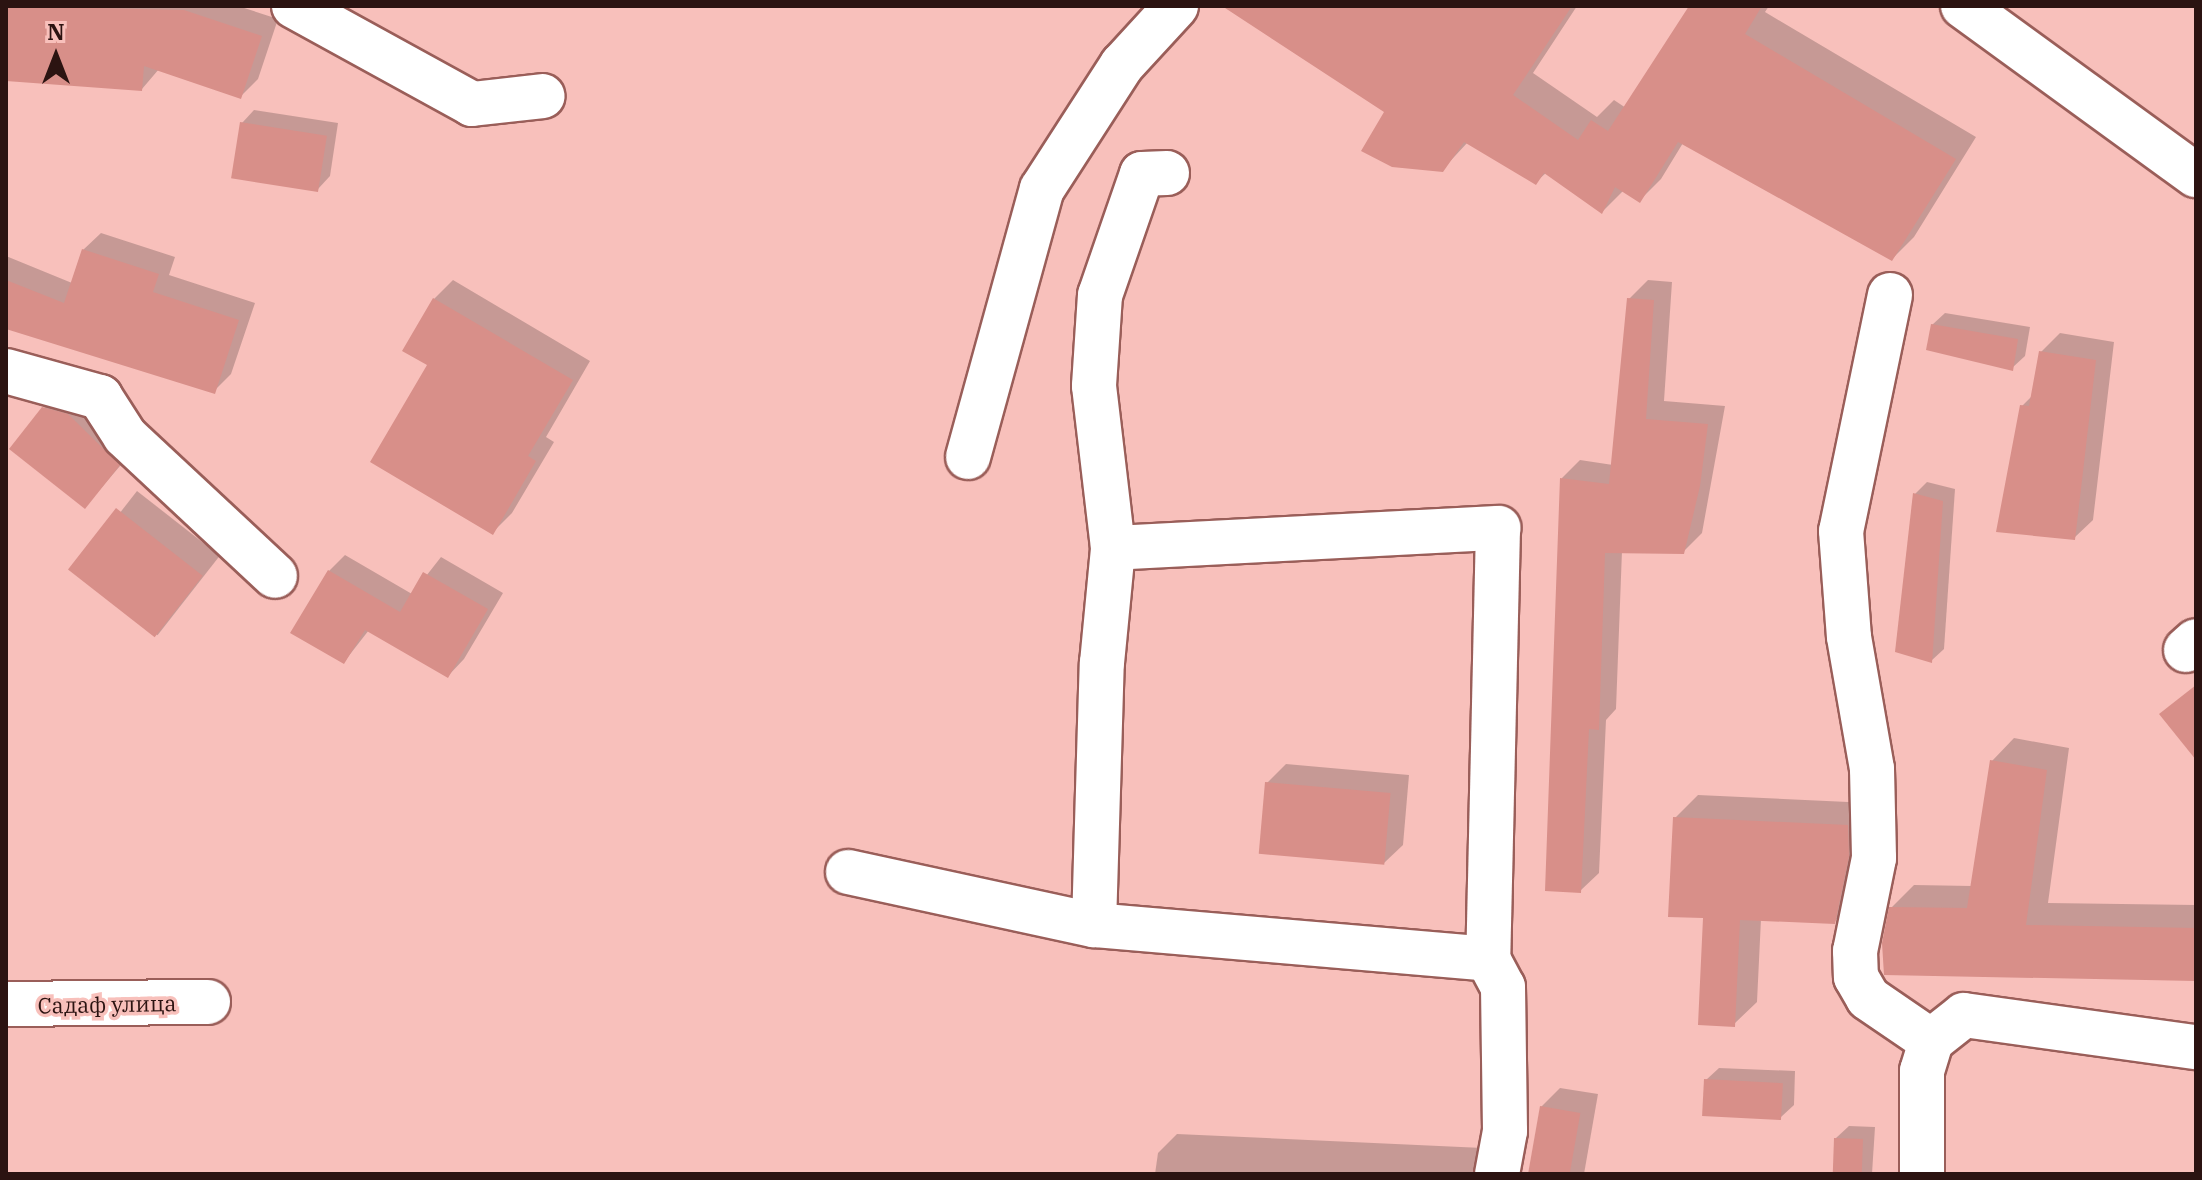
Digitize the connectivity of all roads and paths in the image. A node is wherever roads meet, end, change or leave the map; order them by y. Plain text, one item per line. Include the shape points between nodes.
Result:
1 (294, 6) edge
2 (1176, 6) edge
3 (1963, 6) edge
4 (543, 96) dead end
5 (1167, 173) dead end
6 (2196, 175) edge
7 (1890, 295) dead end
8 (6, 371) edge
9 (968, 457) dead end
10 (1113, 548) junction
11 (275, 576) dead end
12 (848, 872) dead end
13 (1094, 925) junction
14 (1488, 959) junction
15 (208, 1002) dead end
16 (6, 1004) edge
17 (1931, 1041) junction
18 (2196, 1047) edge
19 (1497, 1174) edge
20 (1922, 1174) edge

1 - 4 street via 472,104
2 - 9 street via 1122,65 1042,189
3 - 6 street
5 - 10 street via 1142,174 1100,295 1094,386
7 - 17 street via 1841,531 1849,637 1872,769 1874,858 1855,951 1856,977 1868,998
8 - 11 street via 100,397 125,436
10 - 13 street via 1102,663
10 - 14 street via 1498,528
12 - 13 street
13 - 14 street
14 - 19 street via 1503,987 1505,1131
15 - 16 street, Садаф улица
17 - 18 street via 1964,1015
17 - 20 street via 1922,1071

